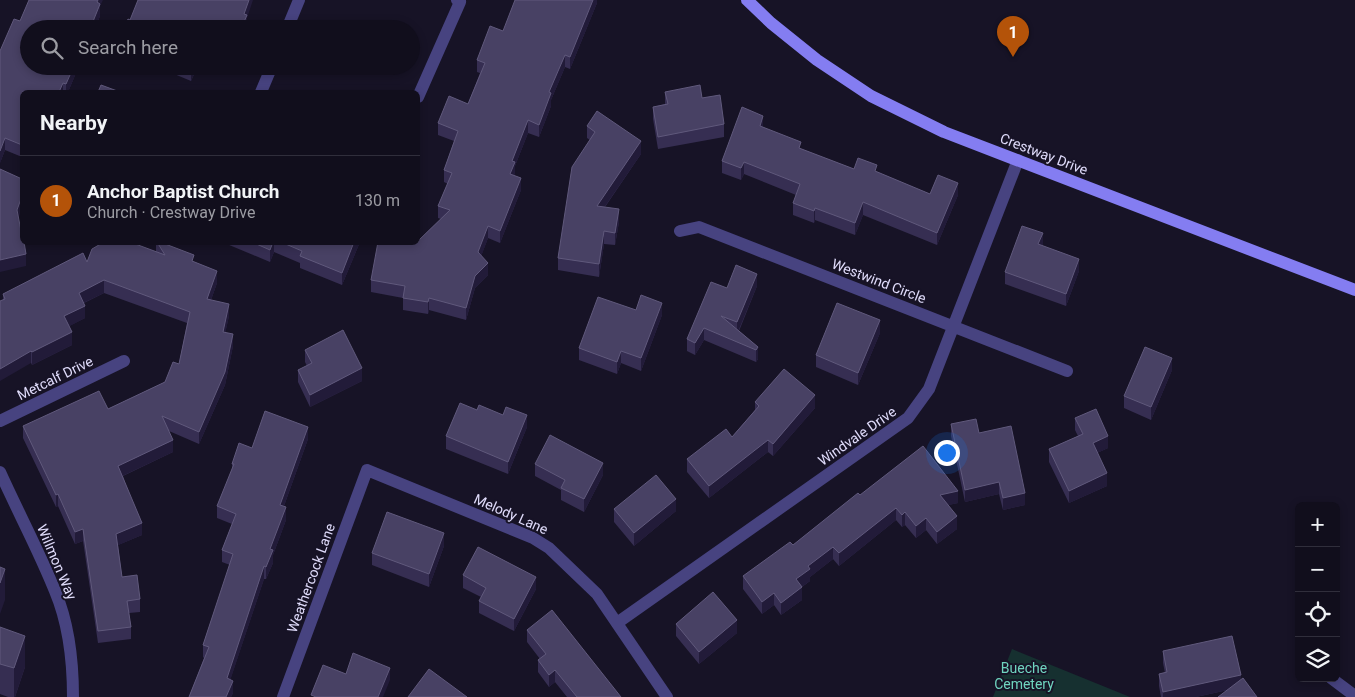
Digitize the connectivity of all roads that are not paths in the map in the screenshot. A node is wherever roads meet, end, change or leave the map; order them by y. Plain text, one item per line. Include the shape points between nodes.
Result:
1 (299, 0) edge
2 (457, 0) edge
3 (747, 0) edge
4 (291, 20) edge
5 (268, 75) edge
6 (262, 90) edge
7 (420, 92) edge
8 (1018, 160) junction
9 (680, 231) dead end
10 (1355, 290) edge
11 (954, 327) junction
12 (124, 361) dead end
13 (1067, 371) dead end
14 (0, 421) edge
15 (367, 470) joint
16 (0, 472) edge
17 (617, 623) junction
18 (1336, 682) edge
19 (1355, 696) edge
20 (73, 697) edge
21 (283, 697) edge
22 (667, 697) edge

1 - 4 street
2 - 7 street via 460,2
3 - 8 main road, Crestway Drive via 817,60 871,96 944,132
5 - 6 street
8 - 10 main road, Crestway Drive
8 - 11 street, Windvale Drive
9 - 11 street, Westwind Circle via 699,227
11 - 13 street, Westwind Circle
11 - 17 street, Windvale Drive via 929,388 908,418
12 - 14 street, Metcalf Drive
15 - 17 street, Melody Lane via 533,538 576,572 597,594
15 - 21 street, Weathercock Lane
16 - 20 street, Willmon Way via 56,592 70,649
17 - 22 street, Melody Lane
18 - 19 street

